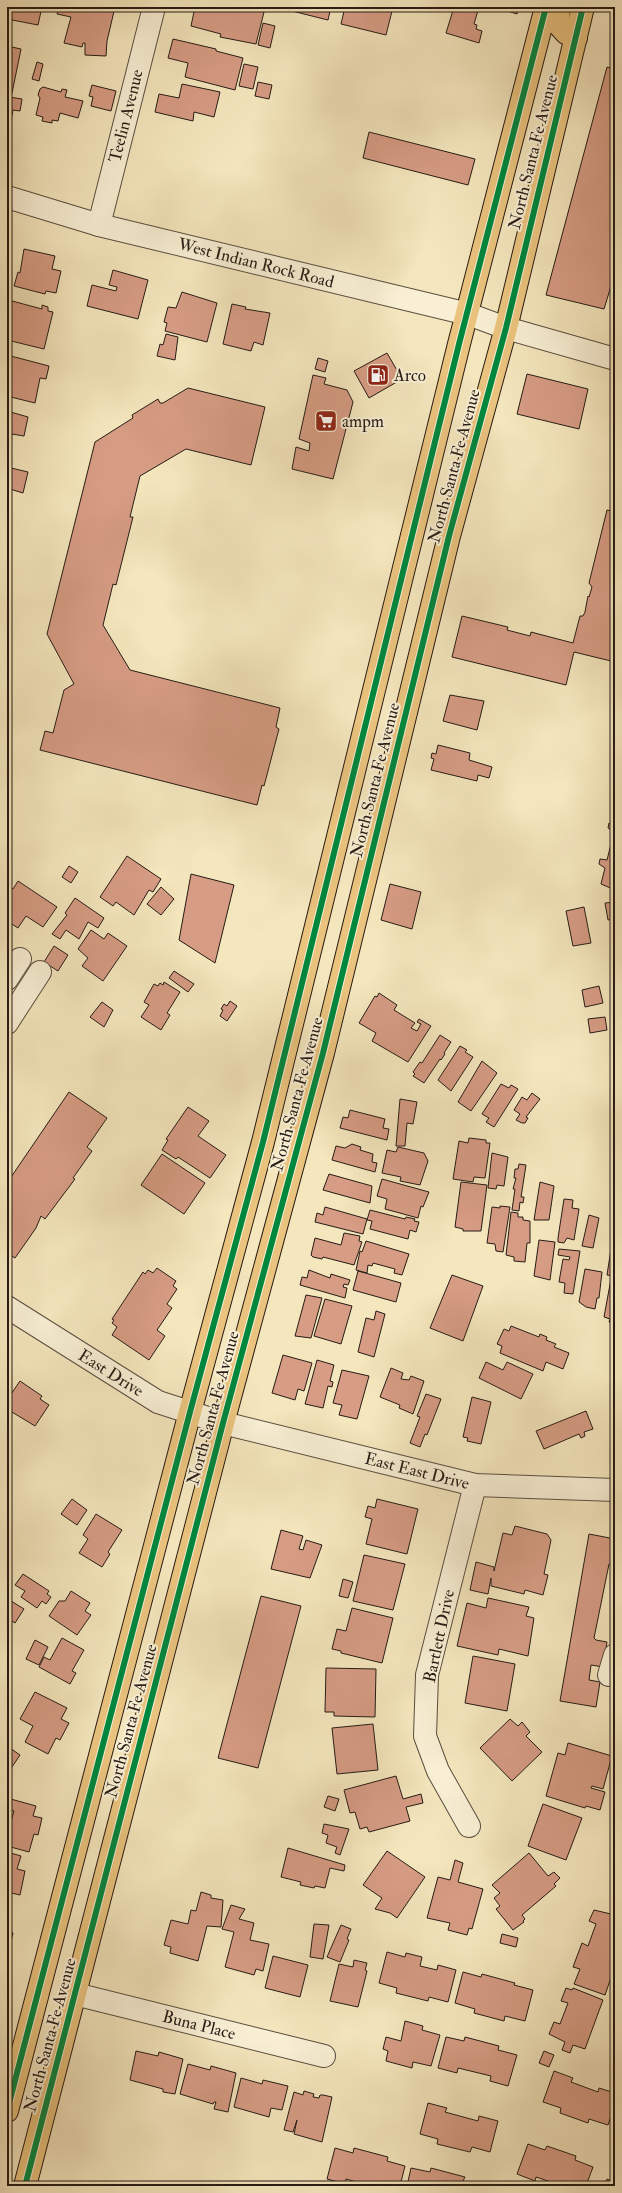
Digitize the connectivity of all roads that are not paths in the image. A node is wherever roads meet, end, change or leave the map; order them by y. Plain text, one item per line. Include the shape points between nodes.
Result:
1 (154, 7) edge
2 (546, 7) edge
3 (560, 7) edge
4 (583, 7) edge
5 (576, 38) junction
6 (7, 197) edge
7 (99, 225) junction
8 (468, 314) junction
9 (506, 328) junction
10 (615, 359) edge
11 (20, 959) dead end
12 (40, 972) dead end
13 (7, 979) edge
14 (7, 1023) edge
15 (7, 1307) edge
16 (190, 1412) junction
17 (223, 1423) junction
18 (475, 1485) junction
19 (615, 1490) edge
20 (469, 1826) dead end
21 (75, 1994) junction
22 (324, 2056) dead end
23 (7, 2111) edge
24 (25, 2186) edge

1 - 7 street, Teelin Avenue
2 - 8 main road, North Santa Fe Avenue
3 - 5 main road via 558,24 566,33
4 - 5 main road, North Santa Fe Avenue
5 - 9 main road, North Santa Fe Avenue
6 - 7 street, West Indian Rock Road
7 - 8 street, West Indian Rock Road
8 - 9 street, West Indian Rock Road
8 - 16 main road, North Santa Fe Avenue via 263,1142
9 - 10 street, West Indian Rock Road
9 - 17 main road, North Santa Fe Avenue via 449,536 323,1053
11 - 13 street
12 - 14 street
15 - 16 street, East Drive via 158,1402
16 - 17 street, East Drive
16 - 23 main road, North Santa Fe Avenue
17 - 18 street, East East Drive
17 - 21 main road, North Santa Fe Avenue
18 - 19 street, East East Drive
18 - 20 street, Bartlett Drive via 427,1675 425,1736 438,1771
21 - 22 street, Buna Place
21 - 24 main road, North Santa Fe Avenue

